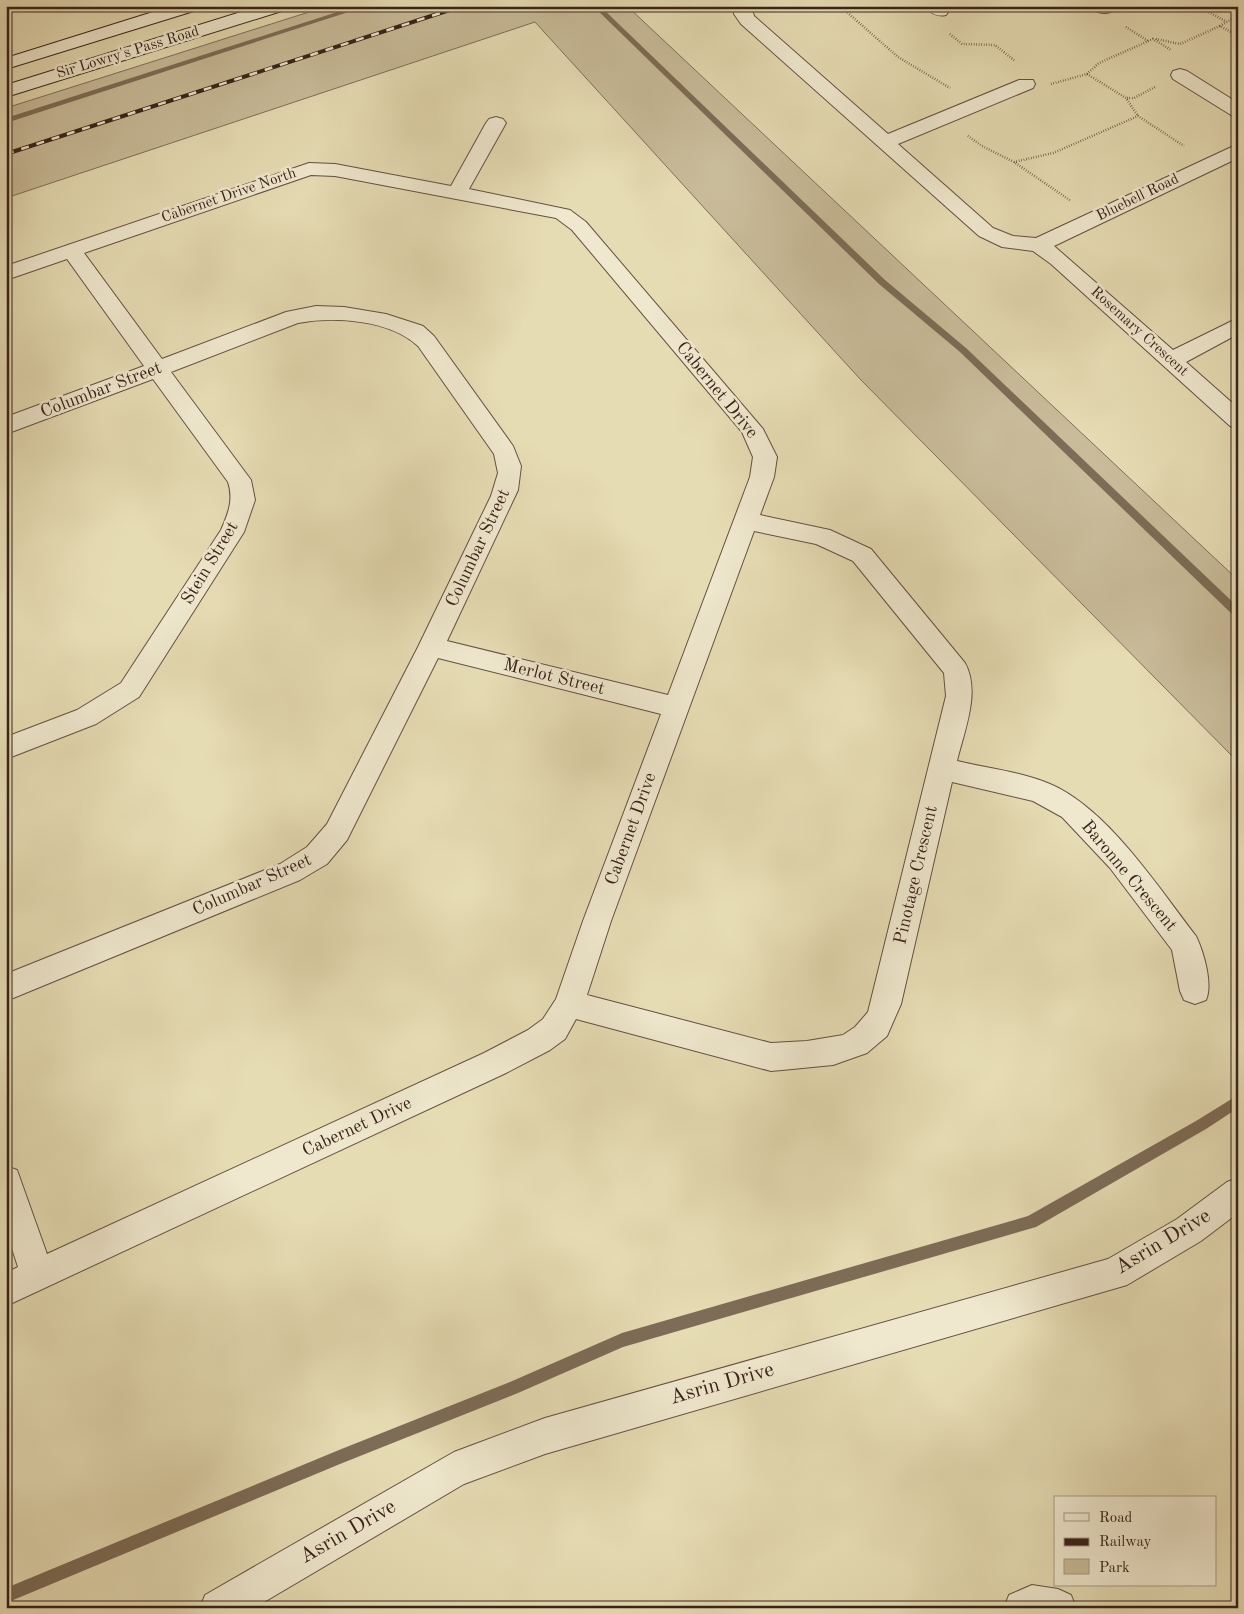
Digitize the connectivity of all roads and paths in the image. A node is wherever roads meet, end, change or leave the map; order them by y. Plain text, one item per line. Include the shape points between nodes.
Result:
1 (190, 6) edge
2 (279, 6) edge
3 (742, 6) edge
4 (840, 6) edge
5 (1198, 6) edge
6 (937, 9) edge
7 (1238, 15) edge
8 (1225, 22) junction
9 (1220, 26) junction
10 (1238, 36) edge
11 (1153, 39) junction
12 (6, 64) edge
13 (1087, 74) junction
14 (1180, 75) joint
15 (1026, 84) junction
16 (6, 92) edge
17 (975, 106) junction
18 (1238, 110) edge
19 (1138, 116) junction
20 (943, 119) junction
21 (496, 123) dead end
22 (886, 142) junction
23 (1238, 150) edge
24 (1014, 162) junction
25 (1210, 163) junction
26 (457, 193) junction
27 (1096, 218) junction
28 (1039, 245) junction
29 (71, 250) junction
30 (6, 273) edge
31 (1238, 325) edge
32 (1170, 360) junction
33 (157, 369) junction
34 (1238, 421) edge
35 (6, 426) edge
36 (747, 521) junction
37 (431, 647) junction
38 (676, 707) junction
39 (6, 748) edge
40 (941, 768) junction
41 (6, 988) edge
42 (1195, 991) dead end
43 (569, 1004) junction
44 (6, 1181) edge
45 (1238, 1193) edge
46 (38, 1276) junction
47 (6, 1290) edge
48 (218, 1608) edge
49 (1022, 1608) edge
50 (1058, 1608) edge

1 - 12 street, Sir Lowry's Pass Road
2 - 16 street, Sir Lowry's Pass Road
3 - 22 street via 747,20
4 - 17 path via 898,56
5 - 8 path
6 - 15 path via 928,16 962,44 996,46 1015,60
7 - 8 path
8 - 9 path
9 - 10 path
9 - 11 path via 1180,44
11 - 13 path via 1099,63
11 - 14 path via 1195,67
13 - 15 path via 1048,85
13 - 19 path via 1126,98
14 - 18 street
15 - 17 street
17 - 20 street
19 - 24 path via 1053,153
19 - 25 path
20 - 22 street
20 - 24 path via 982,146
21 - 26 street
22 - 28 street via 986,232 1009,242
23 - 25 street, Bluebell Road
24 - 27 path
25 - 27 street, Bluebell Road
26 - 29 street, Cabernet Drive North via 335,170 309,169
26 - 36 street, Cabernet Drive via 563,214 578,226 752,428 765,457 762,477
27 - 28 street, Bluebell Road
28 - 32 street, Rosemary Crescent
29 - 30 street, Cabernet Drive North
29 - 33 street, Stein Street
31 - 32 street
32 - 34 street, Rosemary Crescent
33 - 35 street, Columbar Street
33 - 37 street, Columbar Street via 270,324 316,313 386,320 415,331 426,341 506,452 510,468 500,503
33 - 39 street, Stein Street via 239,480 244,492 243,507 232,532 130,690 91,716
36 - 38 street, Cabernet Drive
36 - 40 street, Pinotage Crescent via 816,534 862,555 946,655 956,670 959,682
37 - 38 street, Merlot Street
37 - 41 street, Columbar Street via 337,832 311,862
38 - 43 street, Cabernet Drive
40 - 42 street, Baronne Crescent via 1040,792 1072,809 1120,860 1186,945
40 - 43 street, Pinotage Crescent via 886,1004 879,1024 866,1038 804,1056 771,1057
43 - 46 street, Cabernet Drive via 554,1029 539,1040
44 - 46 street
45 - 48 street, Asrin Drive via 1189,1230 1115,1273 563,1430 454,1470
46 - 47 street, Cabernet Drive
49 - 50 street via 1032,1604

